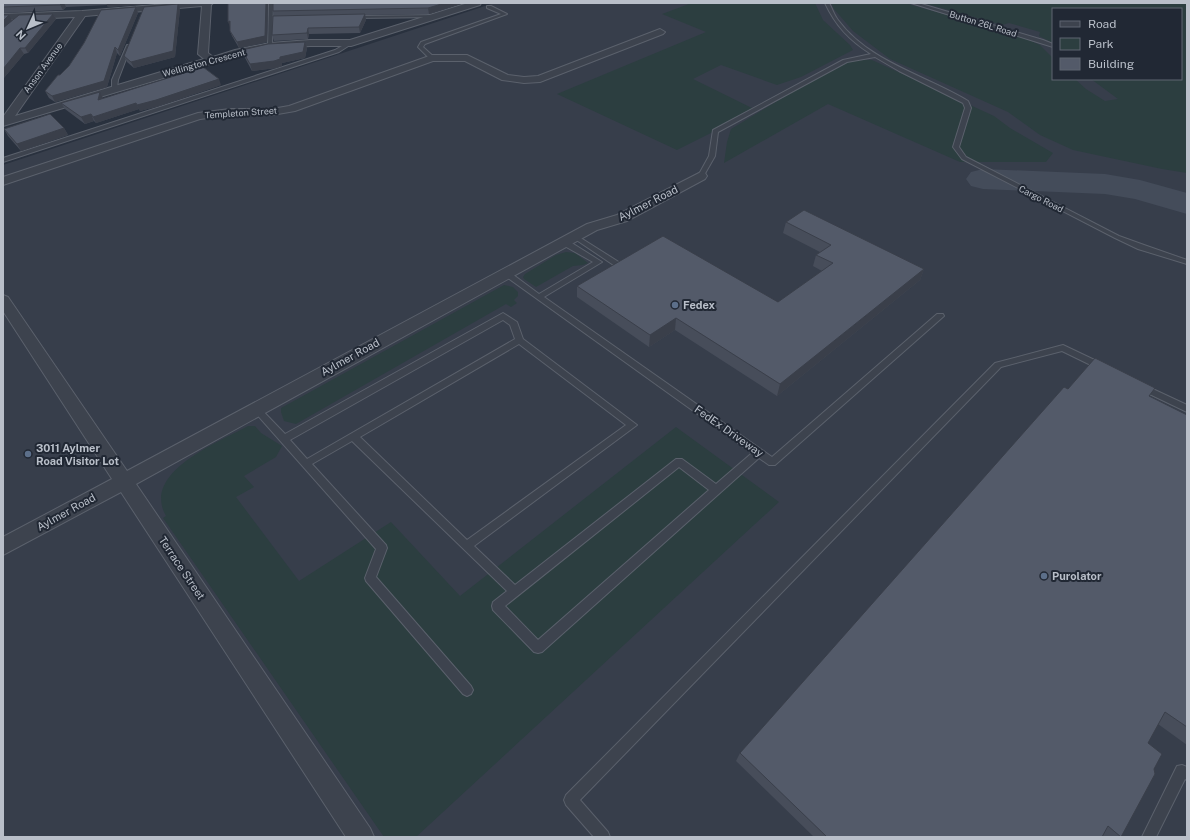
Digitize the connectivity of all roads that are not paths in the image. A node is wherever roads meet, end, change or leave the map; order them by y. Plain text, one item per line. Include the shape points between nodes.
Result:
1 (208, 3) edge
2 (271, 3) edge
3 (477, 3) edge
4 (827, 3) edge
5 (913, 3) edge
6 (489, 7) dead end
7 (82, 14) junction
8 (439, 16) junction
9 (3, 17) edge
10 (351, 17) edge
11 (271, 18) junction
12 (279, 18) edge
13 (660, 32) dead end
14 (133, 37) edge
15 (351, 43) junction
16 (270, 46) junction
17 (1052, 46) edge
18 (876, 55) junction
19 (432, 58) junction
20 (211, 60) junction
21 (114, 88) junction
22 (4, 122) edge
23 (3, 160) edge
24 (701, 176) joint
25 (3, 181) edge
26 (569, 239) junction
27 (1187, 262) edge
28 (621, 266) edge
29 (505, 273) junction
30 (539, 297) junction
31 (3, 300) edge
32 (940, 316) dead end
33 (519, 340) junction
34 (1111, 372) edge
35 (1132, 382) edge
36 (256, 409) junction
37 (1187, 409) edge
38 (353, 436) junction
39 (284, 440) junction
40 (759, 452) junction
41 (305, 464) junction
42 (124, 481) junction
43 (716, 490) junction
44 (467, 546) junction
45 (3, 547) edge
46 (514, 591) junction
47 (467, 690) dead end
48 (1187, 774) edge
49 (361, 837) edge
50 (604, 837) edge
51 (1149, 837) edge

1 - 7 street via 142,13
1 - 20 street via 203,54
2 - 11 lane
3 - 8 street, Wellington Crescent
4 - 18 lane via 832,16 840,26
5 - 17 lane, Button 26L Road
6 - 19 lane via 506,14 423,43 420,47
7 - 9 street via 20,19
7 - 22 street, Anson Avenue
8 - 10 lane
8 - 15 street, Wellington Crescent
11 - 12 lane
11 - 16 lane
13 - 19 street, Templeton Street via 540,79 506,78 467,58
14 - 21 lane
15 - 16 street, Wellington Crescent
15 - 23 lane via 337,51
16 - 20 street, Wellington Crescent
18 - 24 lane via 845,61 715,132 712,156
18 - 27 lane, Cargo Road via 966,102 968,108 956,146 964,158 1117,237
19 - 25 street, Templeton Street via 291,109 198,116
20 - 21 street, Wellington Crescent
21 - 22 street, Wellington Crescent
24 - 26 street, Aylmer Road via 622,218 592,227
26 - 28 lane
26 - 29 street, Aylmer Road
26 - 30 lane via 598,262
29 - 30 lane, FedEx Driveway
29 - 36 street, Aylmer Road
30 - 40 lane, FedEx Driveway
31 - 42 street, Terrace Street
32 - 40 lane, FedEx Driveway via 772,462
33 - 38 lane
33 - 39 lane via 514,324 503,316
33 - 44 lane via 632,425
34 - 50 lane via 1063,348 998,365 571,800
35 - 37 lane
36 - 39 lane
36 - 42 street, Aylmer Road
38 - 41 lane
38 - 44 lane
39 - 41 lane
40 - 43 lane
41 - 47 lane via 382,548 370,578
42 - 45 street, Aylmer Road
42 - 49 street, Terrace Street
43 - 46 lane via 679,462
43 - 46 lane via 538,648 497,606
44 - 46 lane
48 - 51 lane via 1182,771

